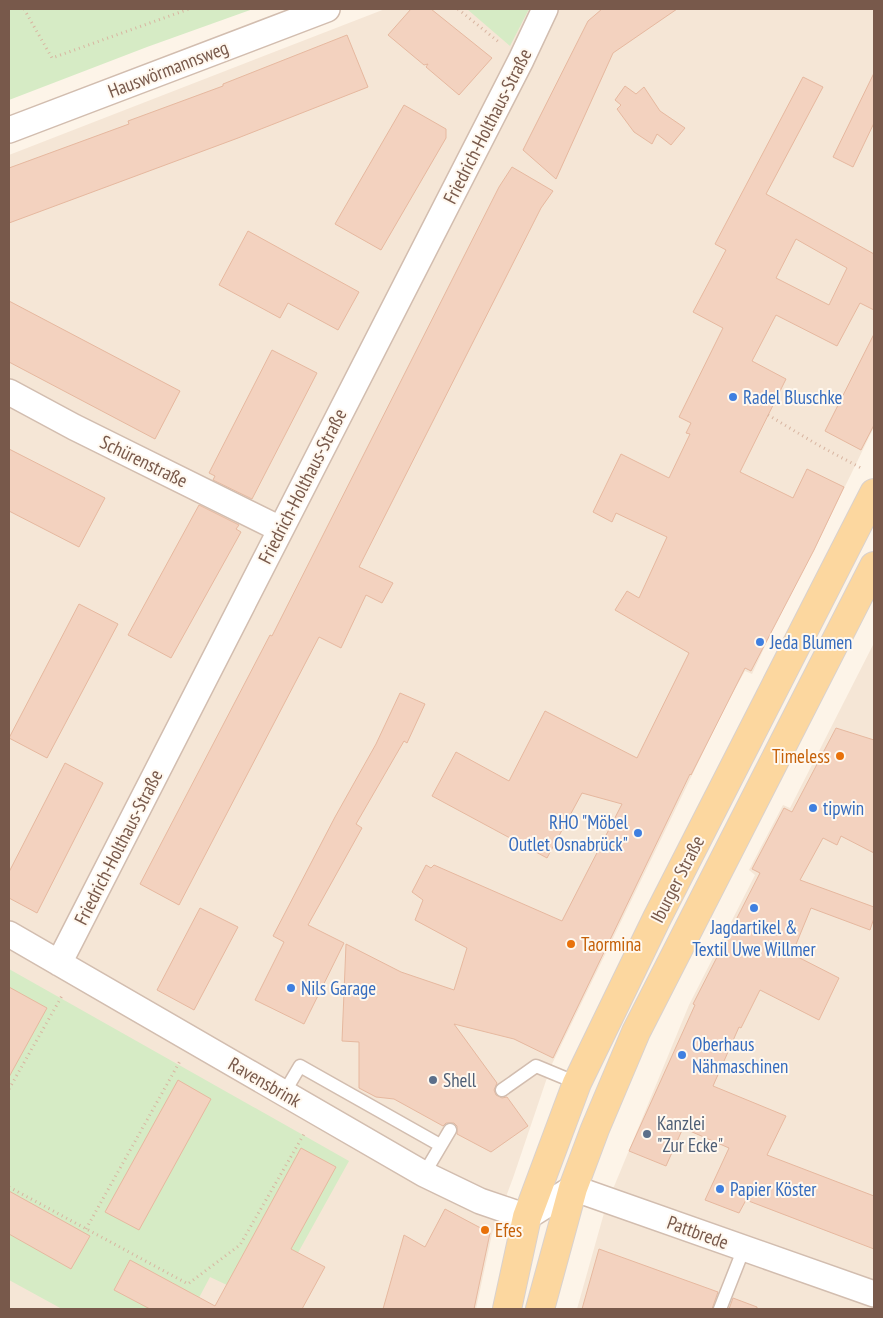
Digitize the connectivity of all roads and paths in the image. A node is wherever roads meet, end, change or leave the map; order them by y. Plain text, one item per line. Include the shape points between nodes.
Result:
1 (24, 9) edge
2 (189, 9) edge
3 (328, 9) edge
4 (458, 9) edge
5 (545, 9) edge
6 (521, 60) junction
7 (9, 130) edge
8 (9, 392) edge
9 (768, 415) dead end
10 (861, 468) dead end
11 (874, 493) edge
12 (280, 529) junction
13 (874, 566) edge
14 (9, 934) edge
15 (67, 968) junction
16 (192, 1040) junction
17 (577, 1083) junction
18 (9, 1089) edge
19 (502, 1090) dead end
20 (284, 1093) junction
21 (316, 1112) junction
22 (450, 1130) dead end
23 (440, 1145) junction
24 (424, 1174) junction
25 (9, 1187) edge
26 (574, 1188) junction
27 (527, 1217) junction
28 (86, 1229) junction
29 (744, 1248) junction
30 (874, 1294) edge
31 (507, 1309) edge
32 (540, 1309) edge
33 (720, 1309) edge

1 - 2 path via 52,58
3 - 7 street, Hauswörmannsweg
4 - 6 path
5 - 6 street, Friedrich-Holthaus-Straße
6 - 12 street, Friedrich-Holthaus-Straße
8 - 12 street, Schürenstraße
9 - 10 path
11 - 17 main road, Iburger Straße
12 - 15 street, Friedrich-Holthaus-Straße
13 - 26 main road, Iburger Straße via 636,1032 594,1130
14 - 15 street, Ravensbrink
15 - 16 street, Ravensbrink
15 - 18 path
16 - 20 street, Ravensbrink
16 - 28 path
17 - 19 lane via 536,1066
17 - 27 main road, Iburger Straße
20 - 21 street, Ravensbrink
20 - 23 lane via 300,1066
21 - 24 street, Ravensbrink
21 - 28 path via 240,1245 188,1284
22 - 23 lane
23 - 24 lane
24 - 27 street, Ravensbrink via 480,1201
25 - 28 path
26 - 27 street
26 - 29 street, Pattbrede
26 - 32 main road, Iburger Straße
27 - 31 main road, Iburger Straße
29 - 30 street, Pattbrede
29 - 33 lane

